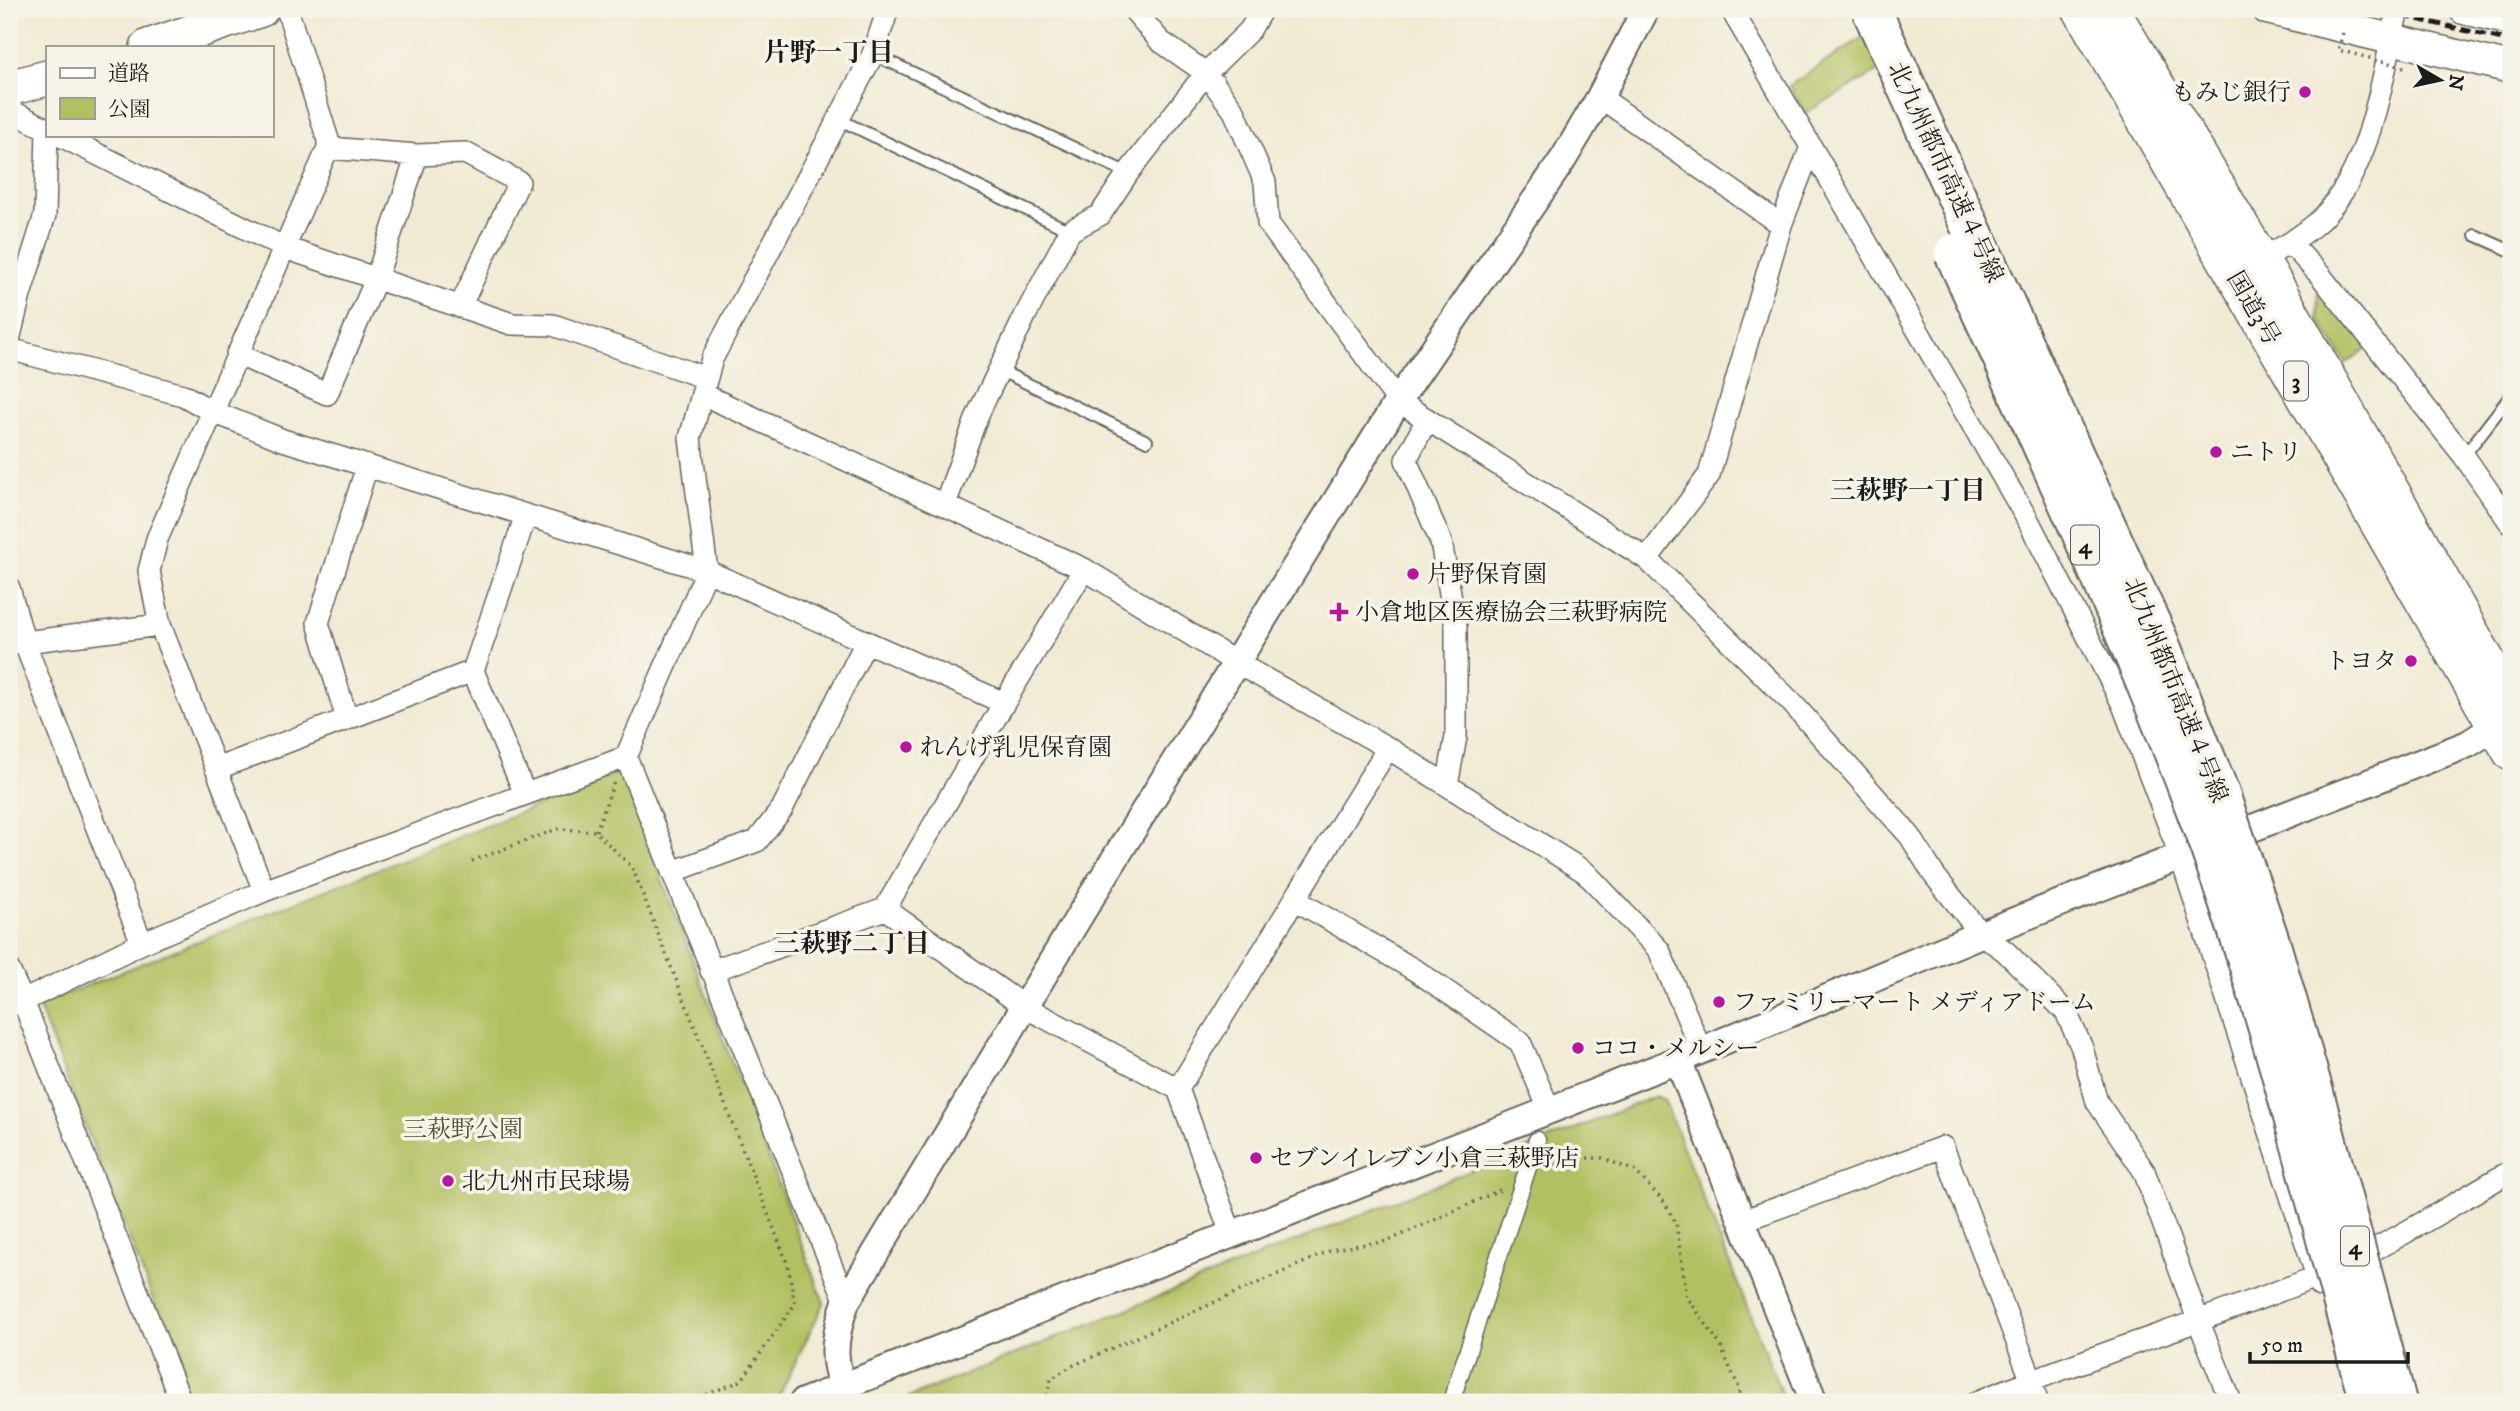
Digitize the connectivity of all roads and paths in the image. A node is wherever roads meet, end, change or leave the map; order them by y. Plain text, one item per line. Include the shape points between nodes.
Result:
1 (261, 9) edge
2 (287, 9) edge
3 (888, 9) edge
4 (1132, 9) edge
5 (1262, 9) edge
6 (1646, 9) edge
7 (1731, 9) edge
8 (1843, 9) edge
9 (1871, 9) edge
10 (2080, 9) edge
11 (2111, 9) edge
12 (2267, 9) edge
13 (2398, 9) edge
14 (2464, 9) edge
15 (2511, 20) edge
16 (2343, 33) dead end
17 (2391, 38) junction
18 (151, 46) edge
19 (873, 54) junction
20 (2408, 68) dead end
21 (2511, 68) edge
22 (1206, 73) junction
23 (46, 78) edge
24 (9, 88) edge
25 (1600, 97) junction
26 (9, 110) edge
27 (838, 119) junction
28 (46, 128) edge
29 (47, 136) edge
30 (60, 136) edge
31 (1811, 147) junction
32 (328, 148) junction
33 (417, 155) junction
34 (1128, 173) junction
35 (1781, 225) junction
36 (1070, 231) junction
37 (2474, 235) dead end
38 (285, 248) junction
39 (2275, 251) junction
40 (2511, 251) edge
41 (376, 279) junction
42 (460, 307) junction
43 (9, 340) edge
44 (9, 349) edge
45 (237, 354) junction
46 (999, 370) junction
47 (704, 386) junction
48 (2511, 395) edge
49 (1398, 401) junction
50 (211, 411) junction
51 (1427, 419) junction
52 (1147, 441) dead end
53 (2464, 456) junction
54 (367, 466) junction
55 (945, 504) junction
56 (526, 515) junction
57 (2511, 524) edge
58 (1647, 559) junction
59 (1084, 569) junction
60 (707, 571) junction
61 (9, 588) edge
62 (160, 625) junction
63 (866, 642) junction
64 (17, 644) edge
65 (1237, 663) junction
66 (473, 671) junction
67 (1004, 703) junction
68 (347, 719) junction
69 (2507, 725) edge
70 (1388, 748) junction
71 (625, 757) junction
72 (216, 769) junction
73 (1447, 785) junction
74 (525, 794) junction
75 (596, 831) junction
76 (2180, 855) junction
77 (472, 861) dead end
78 (672, 872) junction
79 (264, 891) junction
80 (1296, 900) junction
81 (885, 909) junction
82 (1981, 934) junction
83 (142, 943) junction
84 (9, 970) edge
85 (711, 971) junction
86 (16, 1003) edge
87 (1025, 1007) junction
88 (1690, 1055) junction
89 (1178, 1088) junction
90 (1550, 1111) junction
91 (1537, 1140) dead end
92 (2511, 1171) edge
93 (1525, 1179) junction
94 (1742, 1221) junction
95 (1232, 1236) junction
96 (2317, 1276) junction
97 (846, 1302) junction
98 (2198, 1320) junction
99 (2031, 1380) junction
100 (845, 1394) edge
101 (181, 1402) edge
102 (687, 1402) edge
103 (803, 1402) edge
104 (1047, 1402) edge
105 (1451, 1402) edge
106 (1741, 1402) edge
107 (1814, 1402) edge
108 (1977, 1402) edge
109 (2037, 1402) edge
110 (2231, 1402) edge
111 (2353, 1402) edge
112 (2369, 1402) edge
113 (2397, 1402) edge

1 - 18 highway
2 - 32 street
3 - 19 street
4 - 22 street via 1160,41
5 - 22 street via 1250,30
6 - 25 street
7 - 31 street
8 - 112 highway, 北九州都市高速４号線 / 4, bridge via 2128,642 2193,802 2287,1097
9 - 113 highway, 北九州都市高速４号線 / 4, bridge via 2158,639 2219,791 2278,968
10 - 69 highway, 国道3号 / 3
11 - 39 highway, 国道3号 / 3
12 - 17 main road
13 - 17 street
14 - 15 main road
16 - 20 path, bridge via 2338,50
17 - 21 main road
17 - 39 street via 2382,90 2343,190 2323,218
19 - 27 street
19 - 34 lane
22 - 34 street
22 - 49 street via 1234,111 1265,182 1268,223
23 - 24 highway
25 - 35 street
25 - 49 street via 1564,158
26 - 28 street
27 - 36 lane
27 - 47 street via 712,359
29 - 43 street via 45,215
30 - 38 street
31 - 35 street
31 - 76 street via 2035,534 2123,705
32 - 33 street
32 - 38 street
33 - 41 street
33 - 42 street via 465,153 519,182
34 - 36 street via 1100,215
35 - 58 street via 1709,475
36 - 46 street
37 - 40 lane
38 - 41 street
38 - 45 street
39 - 53 street via 2320,275
39 - 69 highway, 国道3号 / 3
41 - 42 street
41 - 45 street via 327,394
42 - 47 street via 512,324 553,325
44 - 50 street via 183,395
45 - 50 street
46 - 52 lane
46 - 55 street
47 - 55 street
47 - 60 street via 690,438
48 - 53 lane
49 - 51 street
49 - 65 street
50 - 54 street
50 - 62 street via 149,570
51 - 58 street
51 - 73 street via 1406,460 1441,541 1456,627 1456,737
53 - 57 street
54 - 56 street
54 - 68 street via 318,622
55 - 59 street
56 - 60 street
56 - 66 street
58 - 82 street via 1792,703 1910,836
59 - 65 street
59 - 67 street
60 - 63 street
60 - 71 street
61 - 64 street
62 - 64 street
62 - 72 street
63 - 67 street
63 - 78 street via 782,809 757,841
64 - 83 street
65 - 70 street
65 - 87 street
66 - 68 street
66 - 74 street
67 - 81 street
68 - 72 street
69 - 76 street
70 - 73 street
70 - 80 street
71 - 74 street
71 - 75 path
71 - 78 street
72 - 79 street
73 - 88 street via 1585,872 1659,950
74 - 79 street
75 - 77 path via 557,829
75 - 102 path via 632,867 788,1265 793,1291 794,1304 741,1381
76 - 82 street
76 - 96 street
78 - 85 street
79 - 83 street
80 - 89 street
80 - 90 street via 1418,972 1520,1042
81 - 85 street
81 - 87 street
82 - 88 street
82 - 98 street via 2005,951 2066,1012 2097,1102 2144,1171
83 - 86 street
84 - 86 street
85 - 97 street
86 - 101 street
87 - 89 street
87 - 97 street
88 - 90 street
88 - 94 street
89 - 95 street
90 - 95 street
91 - 93 street
92 - 96 street
93 - 104 path via 1388,1241 1334,1249 1070,1367 1051,1379
93 - 105 street
93 - 106 path via 1571,1157 1602,1158 1635,1171 1665,1203 1676,1223 1687,1297 1719,1343
94 - 99 street via 1943,1147
94 - 107 street
95 - 100 street
96 - 98 street
96 - 111 street
97 - 100 street via 834,1347
98 - 99 street
98 - 110 street
99 - 108 street
99 - 109 street
100 - 103 street

